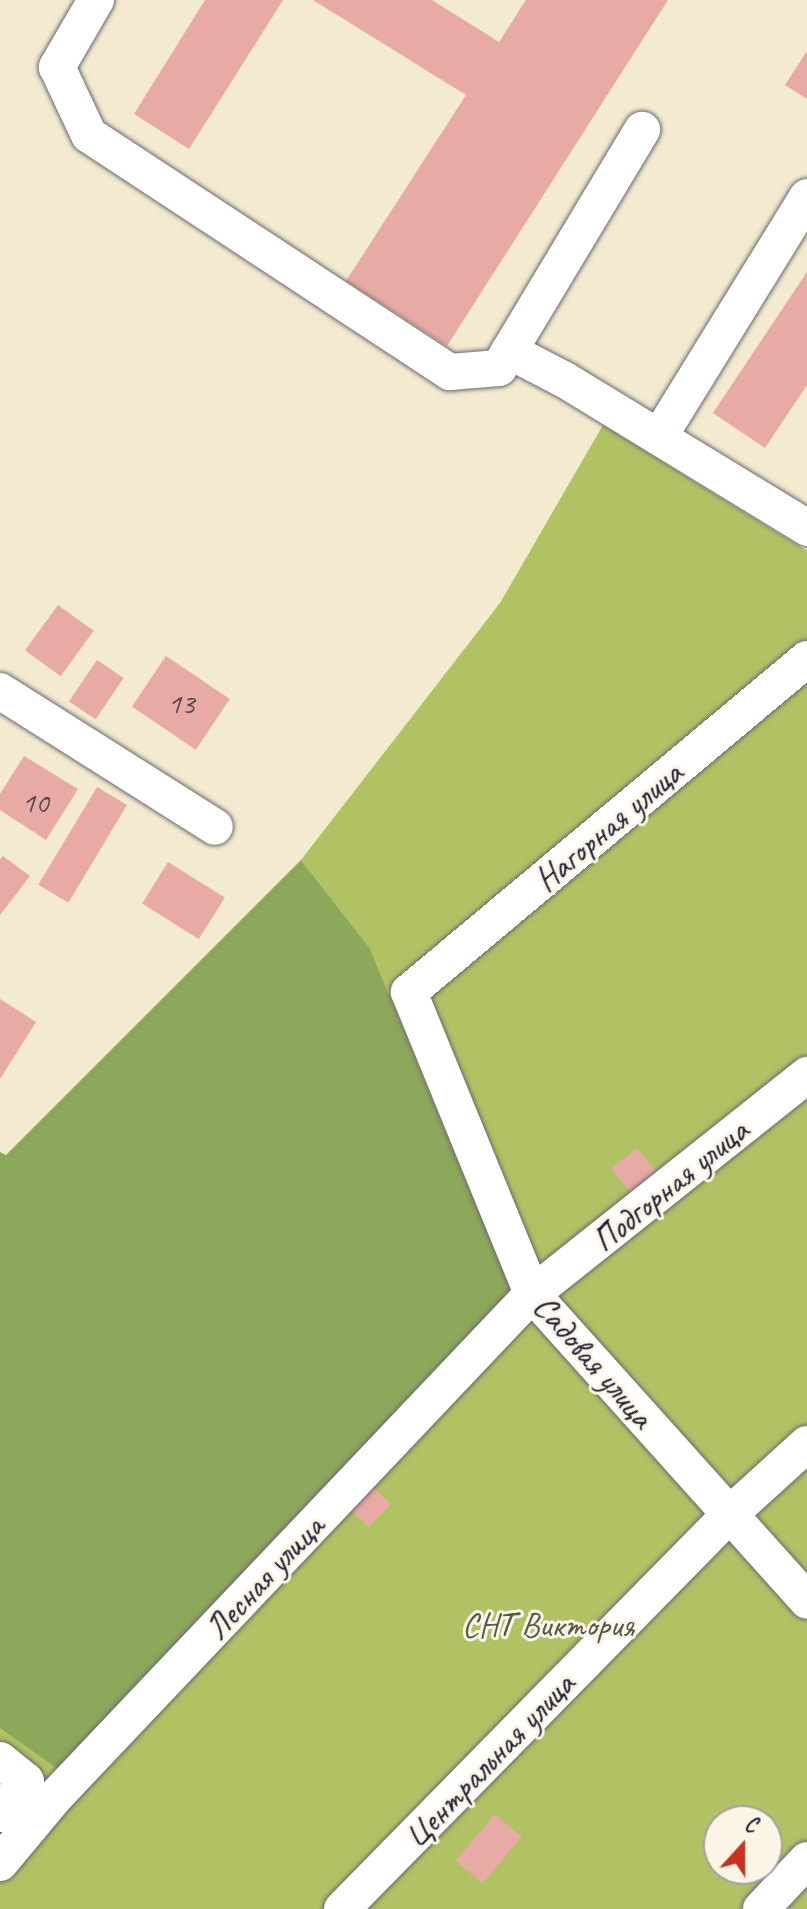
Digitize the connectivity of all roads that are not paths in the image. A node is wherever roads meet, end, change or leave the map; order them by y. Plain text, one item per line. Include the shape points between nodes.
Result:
1 (96, 0) edge
2 (642, 130) dead end
3 (807, 197) edge
4 (509, 351) junction
5 (659, 437) junction
6 (807, 528) edge
7 (807, 659) edge
8 (0, 691) edge
9 (215, 827) dead end
10 (409, 992) joint
11 (807, 1075) edge
12 (532, 1294) junction
13 (807, 1444) edge
14 (730, 1514) junction
15 (807, 1601) edge
16 (0, 1760) edge
17 (0, 1814) edge
18 (807, 1860) edge
19 (0, 1863) edge
20 (342, 1909) edge
21 (761, 1909) edge

1 - 4 street via 57,67 89,135 450,372 499,368
2 - 4 street
3 - 5 street
4 - 5 street
5 - 6 street
7 - 10 street, Нагорная улица
8 - 9 street
10 - 12 street, Садовая улица
11 - 12 street, Подгорная улица
12 - 14 street, Садовая улица
12 - 19 street, Лесная улица via 66,1786
13 - 14 street, Центральная улица
14 - 15 street, Садовая улица
14 - 20 street, Центральная улица
16 - 17 street via 26,1781
18 - 21 street

